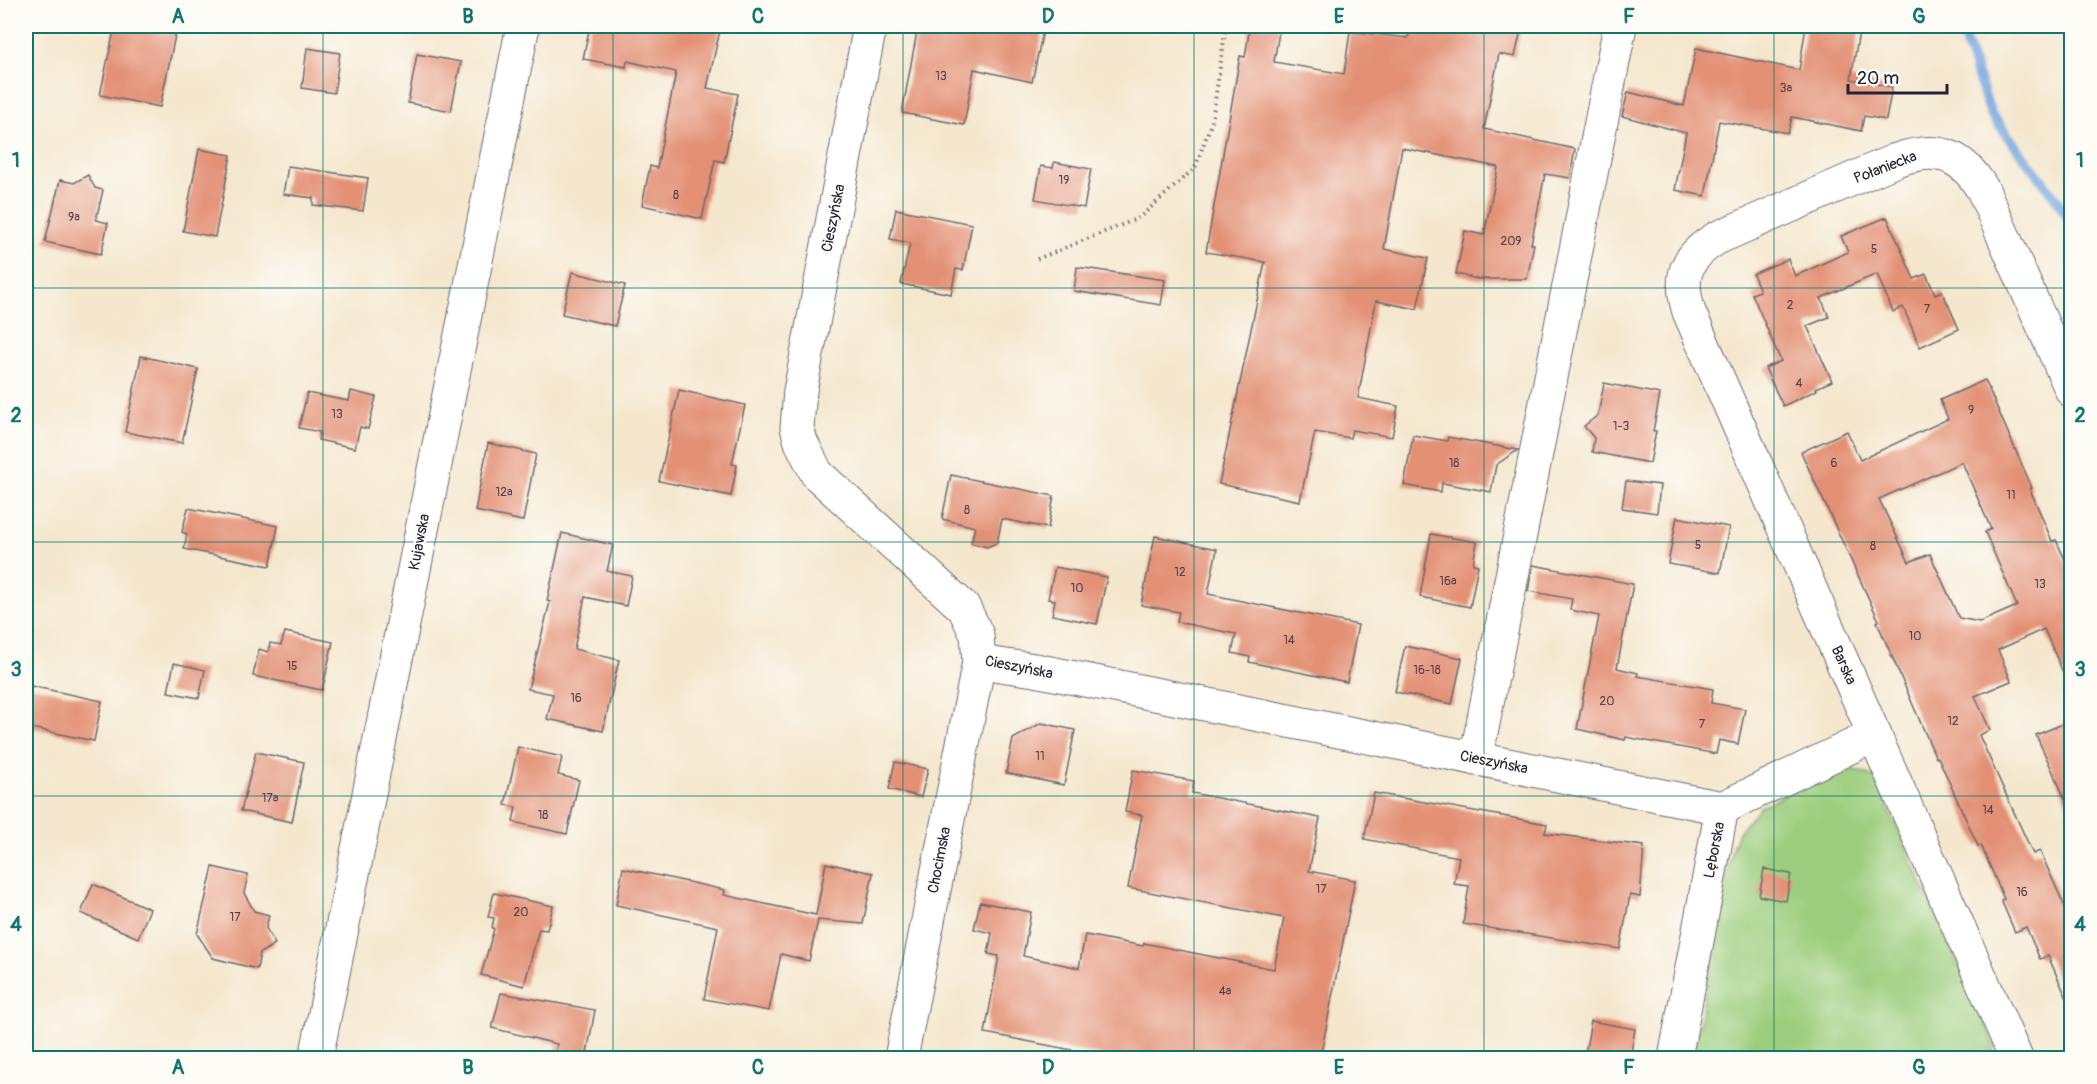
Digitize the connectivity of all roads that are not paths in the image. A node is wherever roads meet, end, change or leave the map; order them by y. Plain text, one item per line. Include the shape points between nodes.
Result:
1 (523, 26) edge
2 (870, 26) edge
3 (1620, 26) edge
4 (1686, 269) joint
5 (2072, 391) edge
6 (980, 662) junction
7 (1875, 735) junction
8 (1476, 759) junction
9 (1722, 808) junction
10 (316, 1059) edge
11 (901, 1059) edge
12 (1675, 1059) edge
13 (2016, 1059) edge

1 - 10 street, Kujawska
2 - 6 street, Cieszyńska via 800,391 797,427 817,474 964,609 977,635
3 - 8 street
4 - 5 street, Połaniecka via 1704,246 1718,238 1886,164 1914,154 1947,155 1962,163 1983,190
4 - 7 street, Barska via 1683,283 1689,312
6 - 8 street, Cieszyńska via 1047,672
6 - 11 street, Chocimska
7 - 9 street, Lęborska
7 - 13 street, Barska
8 - 9 street, Cieszyńska
9 - 12 street, Lęborska

